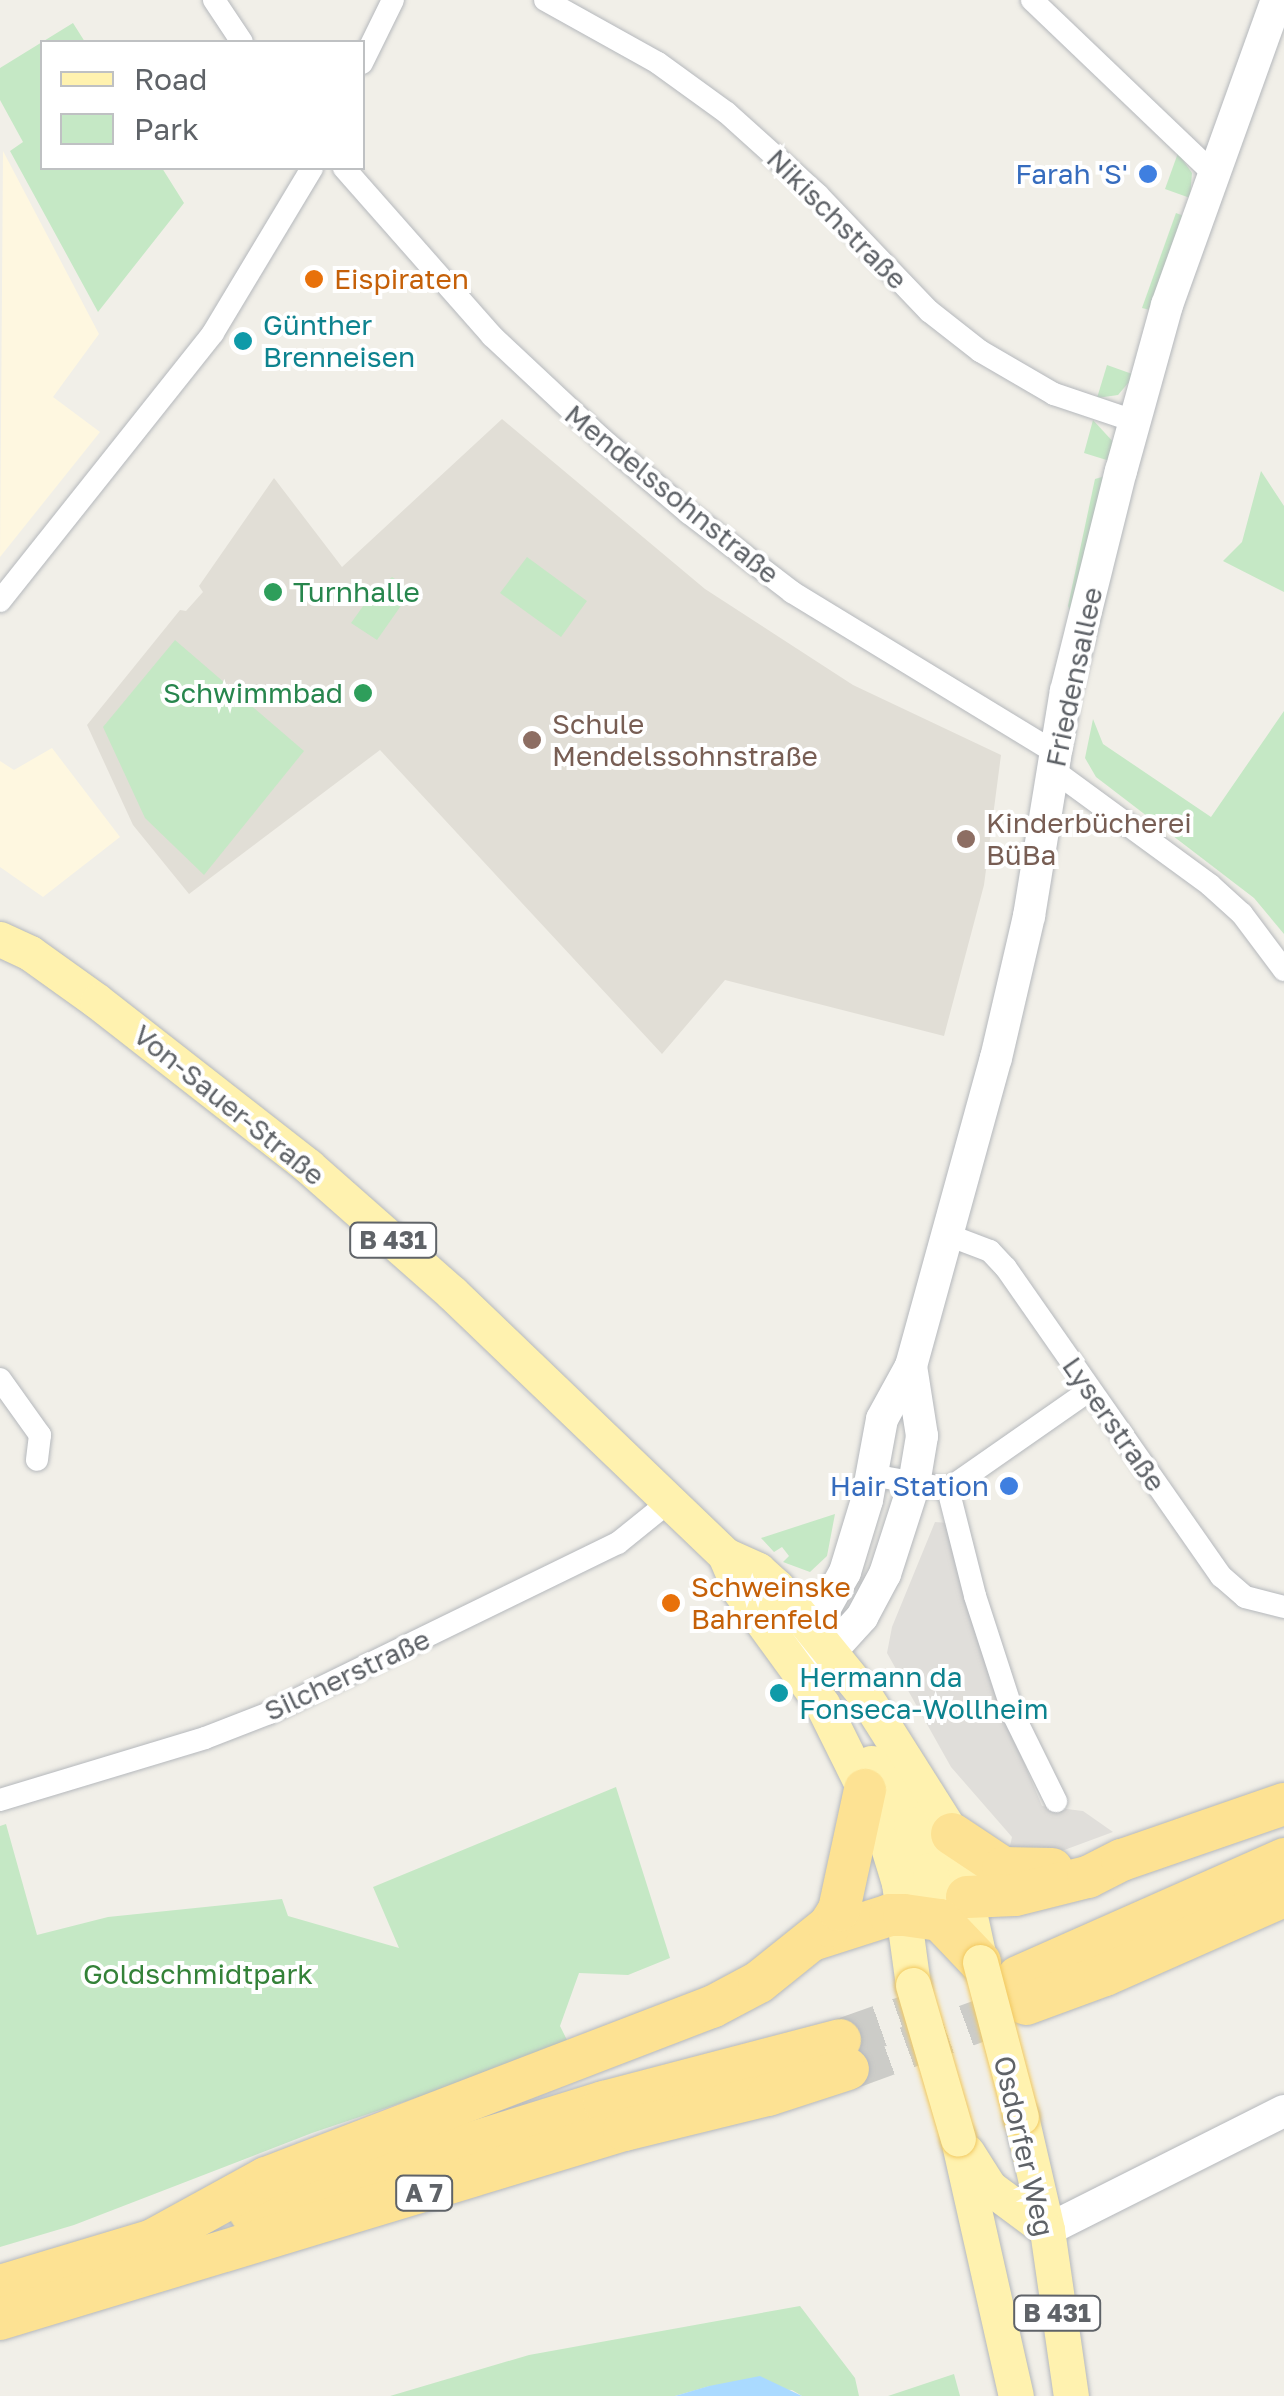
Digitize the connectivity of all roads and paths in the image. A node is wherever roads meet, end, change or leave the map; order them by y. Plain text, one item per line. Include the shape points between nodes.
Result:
1 (214, 0) edge
2 (393, 0) edge
3 (545, 0) edge
4 (1032, 0) edge
5 (1277, 0) edge
6 (241, 40) edge
7 (365, 57) edge
8 (311, 170) edge
9 (346, 170) edge
10 (1214, 174) junction
11 (1137, 422) junction
12 (0, 600) edge
13 (1054, 762) junction
14 (0, 916) edge
15 (15, 946) edge
16 (1284, 970) edge
17 (948, 1235) junction
18 (911, 1366) junction
19 (0, 1380) edge
20 (1090, 1390) junction
21 (36, 1460) dead end
22 (872, 1475) junction
23 (914, 1484) junction
24 (948, 1489) junction
25 (670, 1501) junction
26 (725, 1554) junction
27 (1273, 1606) edge
28 (822, 1639) junction
29 (795, 1664) junction
30 (837, 1730) junction
31 (865, 1790) junction
32 (0, 1800) edge
33 (1056, 1801) dead end
34 (1284, 1804) edge
35 (952, 1834) junction
36 (1284, 1859) edge
37 (1122, 1860) junction
38 (1284, 1896) edge
39 (937, 1911) junction
40 (811, 1940) junction
41 (1008, 1981) junction
42 (1284, 2111) edge
43 (958, 2139) junction
44 (1048, 2230) junction
45 (153, 2240) junction
46 (0, 2286) edge
47 (0, 2319) edge
48 (1016, 2396) edge
49 (1071, 2396) edge

1 - 6 street
2 - 7 street
3 - 11 street, Nikischstraße via 658,63 727,112 929,311 980,352 1054,394
4 - 10 street
5 - 10 street, Friedensallee
8 - 12 street via 213,333
9 - 13 street, Mendelssohnstraße via 492,336 689,513 792,592
10 - 11 street, Friedensallee via 1167,305
11 - 13 street, Friedensallee via 1066,691
13 - 16 street via 1210,885 1242,914
13 - 17 street, Friedensallee via 1030,916
14 - 15 main road, Von-Sauer-Straße / B 431
15 - 25 main road, Von-Sauer-Straße / B 431 via 195,1076 348,1200
17 - 18 street, Friedensallee
17 - 20 street, Lyserstraße via 998,1259
18 - 22 street, Friedensallee via 882,1419
18 - 23 street, Friedensallee via 922,1423
19 - 21 street via 40,1435
20 - 24 street
20 - 27 street, Lyserstraße via 1232,1589
22 - 23 street
22 - 28 street, Friedensallee
23 - 24 street
23 - 28 street, Friedensallee via 862,1617
24 - 33 street via 1014,1716
25 - 26 main road, Von-Sauer-Straße / B 431
25 - 32 street, Silcherstraße via 618,1544 269,1713
26 - 28 main road, Von-Sauer-Straße / B 431 via 758,1570
26 - 29 main road, Von-Sauer-Straße / B 431 via 740,1591
28 - 29 street, Friedensallee
28 - 35 main road, B 431
29 - 30 main road, B 431
30 - 31 main road, B 431
30 - 39 main road, B 431 via 871,1763 911,1824 930,1870
31 - 39 main road, B 431
31 - 40 highway via 845,1895 829,1926
34 - 37 highway
35 - 37 highway via 991,1862 1020,1871
35 - 39 main road, B 431
36 - 41 highway
37 - 39 highway via 1088,1877
38 - 41 highway
39 - 40 highway via 890,1914
39 - 41 highway
39 - 43 main road, B 431, bridge via 913,1984
40 - 45 highway via 780,1968 712,2007 266,2178
41 - 44 main road, Osdorfer Weg / B 431, bridge via 1021,2118
42 - 44 street
43 - 44 main road via 990,2187
43 - 48 main road, B 431
44 - 49 main road, Osdorfer Weg / B 431
45 - 46 highway, A 7
45 - 47 highway, A 7 via 604,2102 844,2055 768,2095 624,2130

